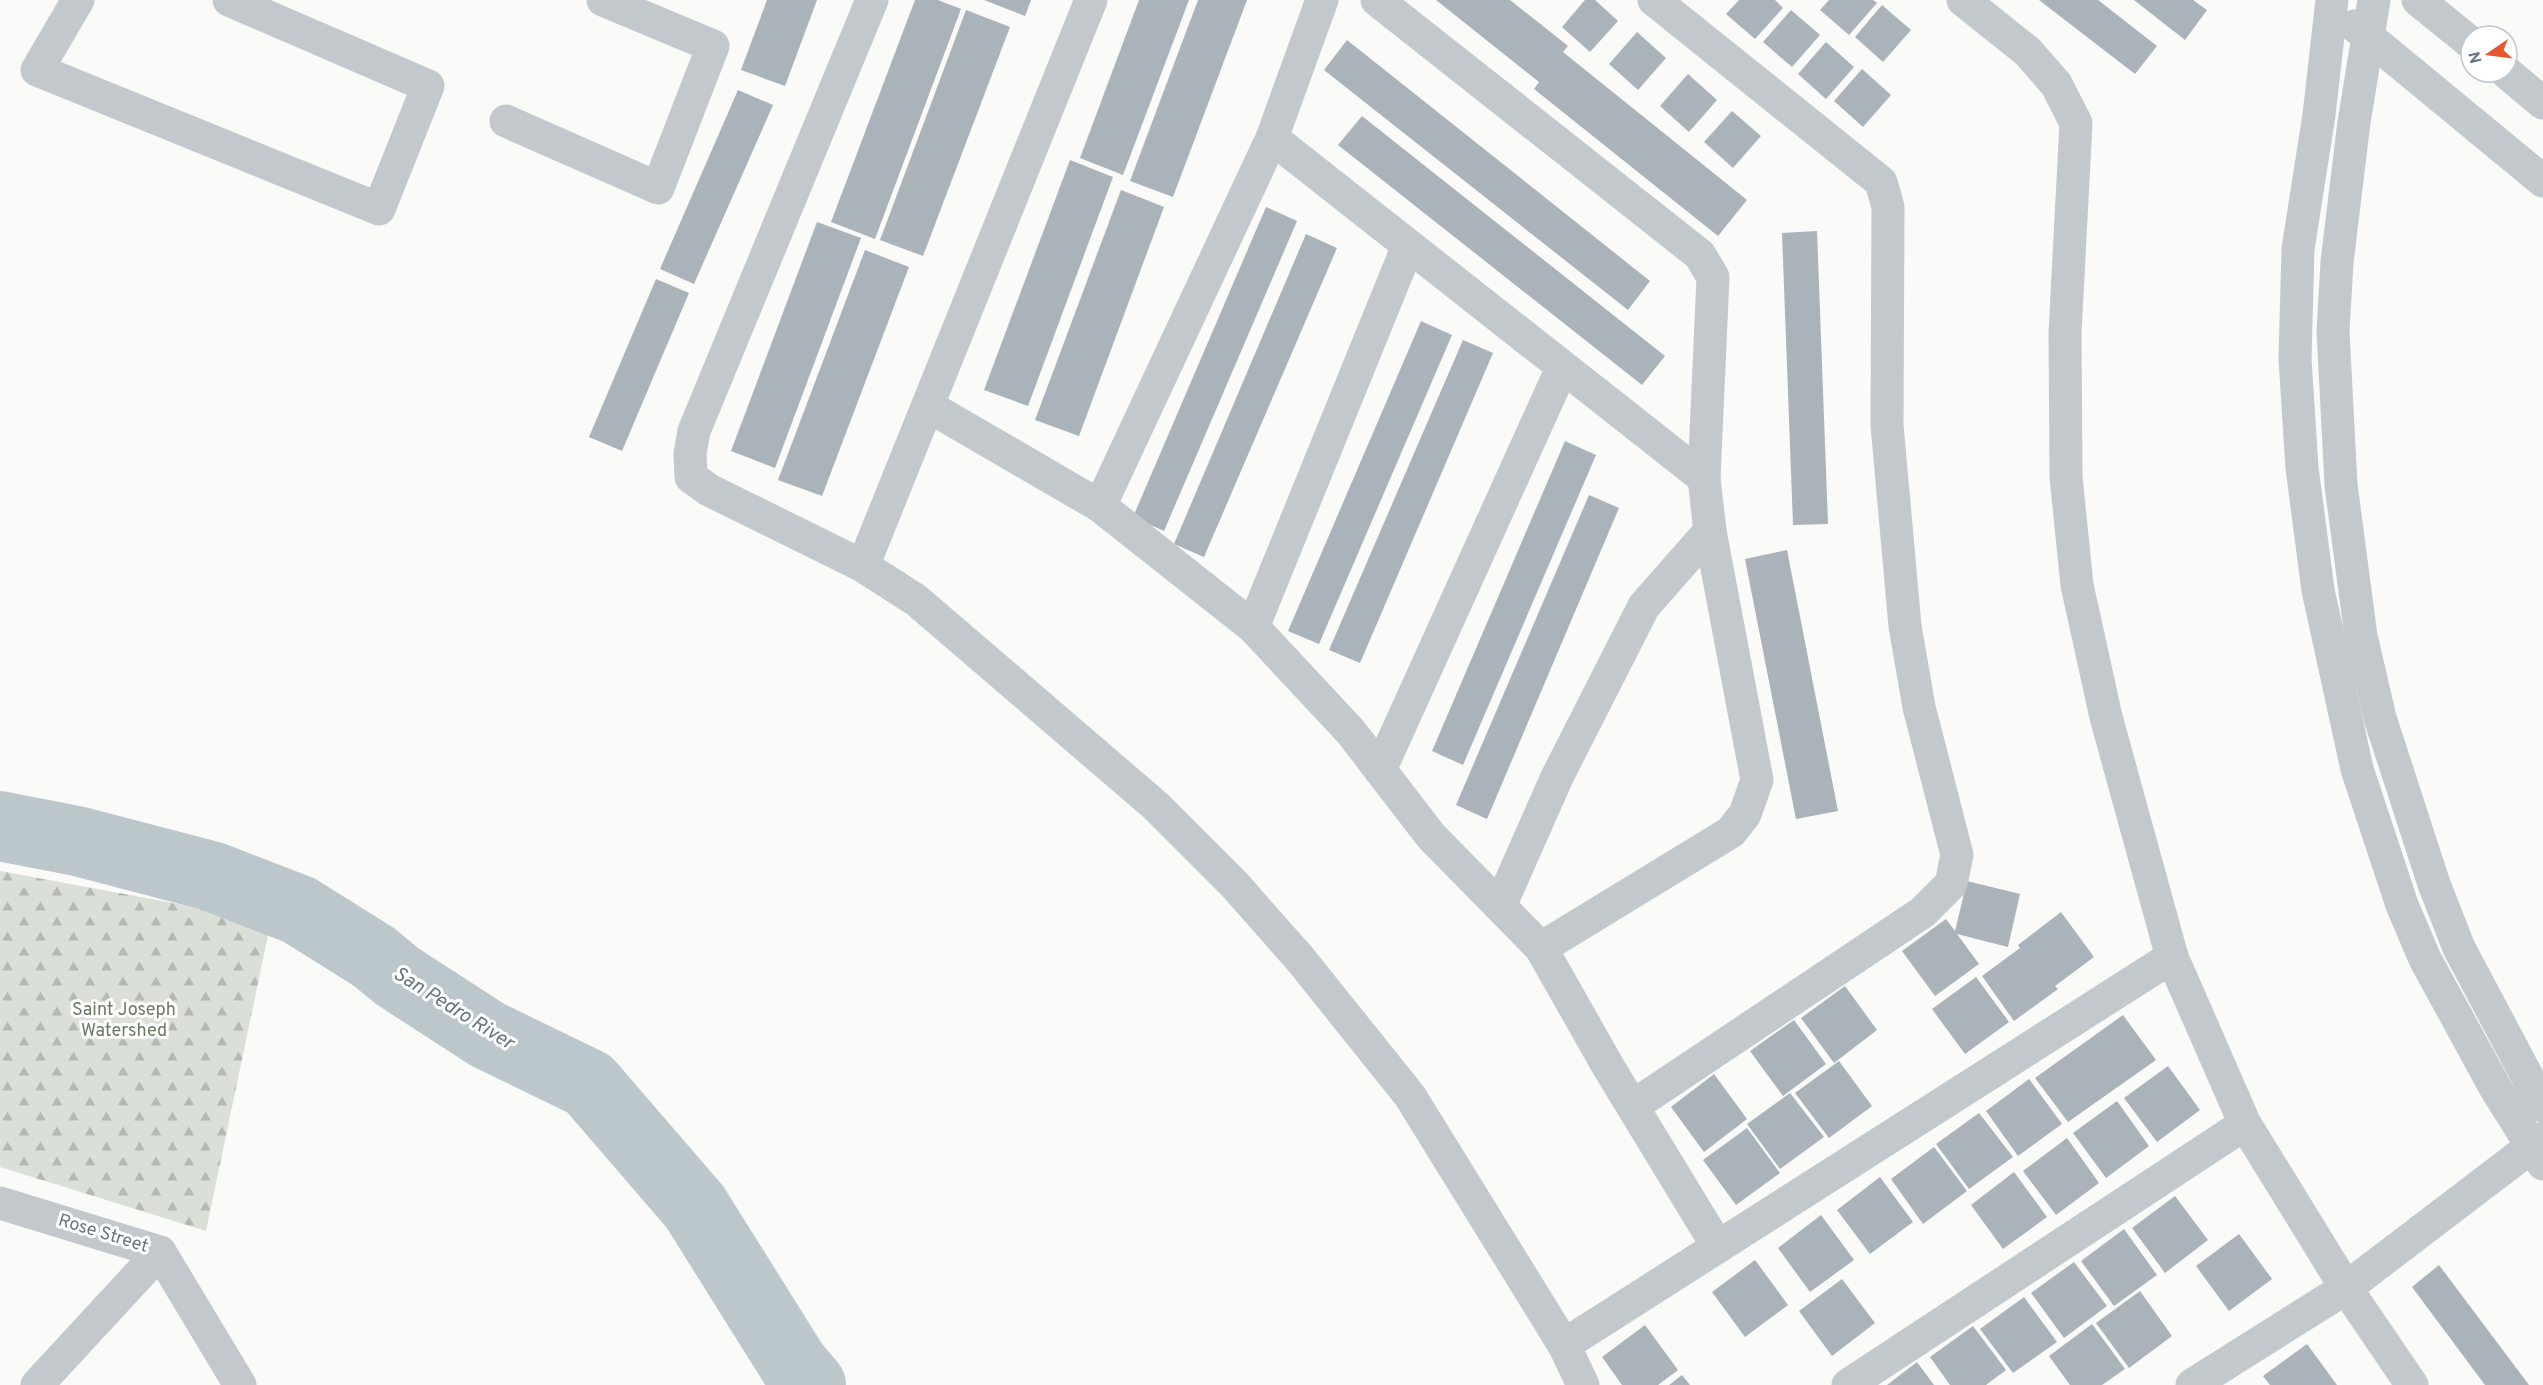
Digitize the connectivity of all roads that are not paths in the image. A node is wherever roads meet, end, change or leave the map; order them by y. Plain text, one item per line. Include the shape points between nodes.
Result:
1 (78, 0) edge
2 (229, 0) edge
3 (603, 0) edge
4 (872, 0) edge
5 (1091, 0) edge
6 (1322, 0) edge
7 (1377, 0) edge
8 (1654, 0) edge
9 (1963, 0) edge
10 (2374, 0) edge
11 (2418, 0) edge
12 (2329, 2) edge
13 (2459, 33) edge
14 (2369, 38) junction
15 (2519, 83) edge
16 (2543, 103) edge
17 (506, 121) dead end
18 (1272, 138) junction
19 (2543, 181) edge
20 (1408, 246) junction
21 (1562, 368) junction
22 (928, 406) junction
23 (1704, 478) junction
24 (1100, 506) junction
25 (1710, 531) junction
26 (863, 566) junction
27 (1253, 627) junction
28 (1380, 770) junction
29 (1500, 906) junction
30 (1541, 948) junction
31 (2172, 957) junction
32 (1633, 1106) junction
33 (2543, 1106) edge
34 (2245, 1124) junction
35 (2539, 1149) edge
36 (0, 1203) edge
37 (1718, 1247) junction
38 (160, 1252) junction
39 (2346, 1288) junction
40 (1564, 1345) junction
41 (37, 1385) edge
42 (240, 1385) edge
43 (1583, 1385) edge
44 (1848, 1385) edge
45 (2192, 1385) edge
46 (2412, 1385) edge

1 - 2 street via 37,70 379,209 428,86
3 - 17 street via 713,46 658,188
4 - 26 street via 694,431 690,454 691,477 709,490
5 - 22 street
6 - 18 street
7 - 23 street via 1700,255 1713,277
8 - 32 street via 1881,182 1888,207 1887,425 1905,626 1919,707 1957,855 1951,884 1923,912
9 - 31 street via 2027,51 2056,84 2076,123 2065,345 2066,477 2077,585 2106,717
10 - 14 street
11 - 13 street
12 - 14 street
12 - 35 street via 2319,115 2298,249 2295,359 2302,468 2318,590 2357,769 2403,904 2425,959 2496,1089
14 - 19 street
14 - 33 street via 2354,122 2333,331 2341,486 2361,636 2380,718 2434,884 2459,948
15 - 16 street
18 - 20 street
18 - 24 street
20 - 21 street
20 - 27 street
21 - 23 street
21 - 28 street
22 - 24 street
22 - 26 street
23 - 25 street
24 - 27 street
25 - 29 street via 1644,606 1557,777
25 - 30 street via 1757,780 1745,813 1731,832
26 - 40 street via 916,600 1156,806 1234,884 1301,960 1410,1096
27 - 28 street via 1351,732
28 - 29 street via 1431,836
29 - 30 street
30 - 32 street
31 - 34 street
31 - 37 street
32 - 37 street
34 - 39 street
34 - 44 street
35 - 39 street
36 - 38 street, Rose Street
37 - 40 street
38 - 41 street
38 - 42 street, Rose Street
39 - 45 street
39 - 46 street
40 - 43 street

